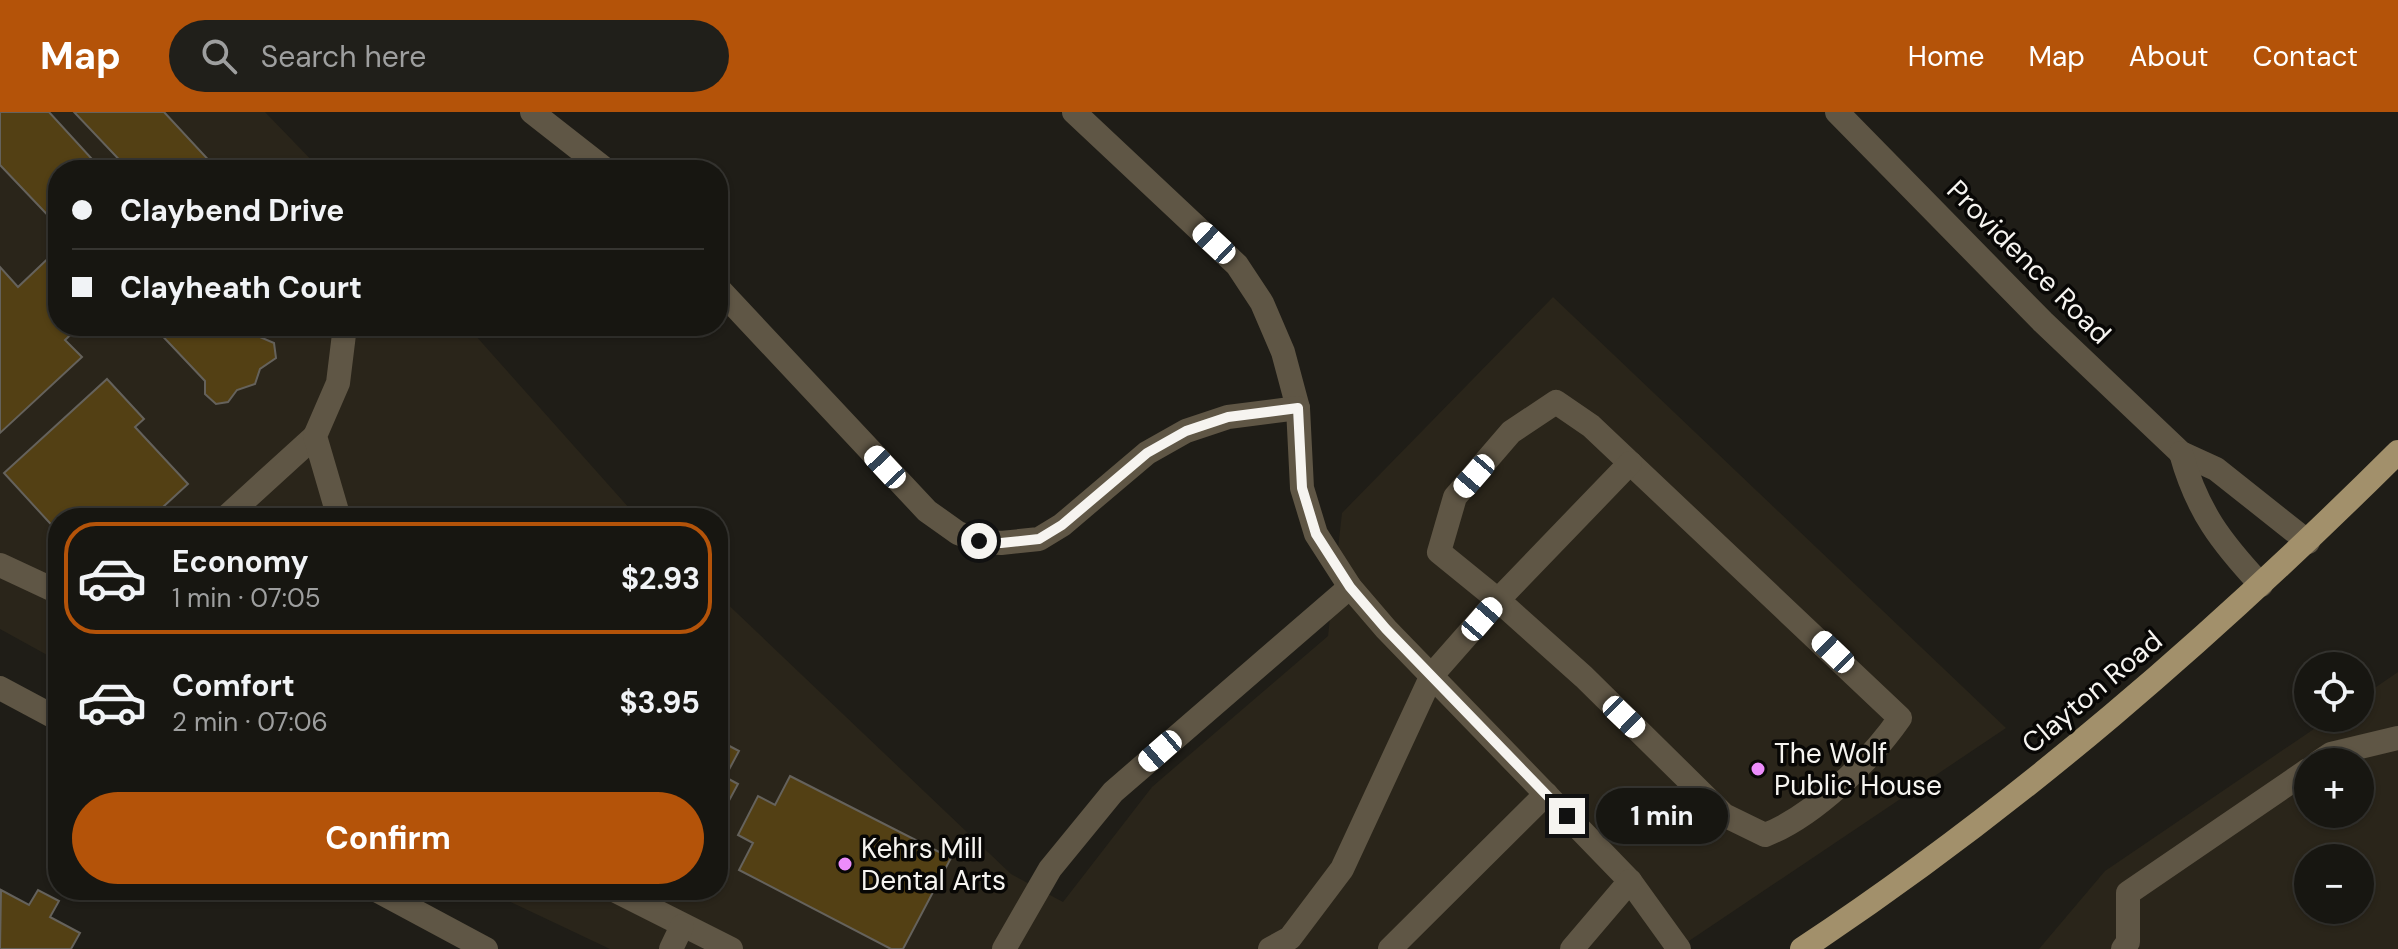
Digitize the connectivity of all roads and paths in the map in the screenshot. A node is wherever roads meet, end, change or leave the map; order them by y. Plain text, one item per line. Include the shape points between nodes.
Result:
1 (532, 112) edge
2 (1074, 112) edge
3 (1837, 112) edge
4 (593, 160) edge
5 (728, 299) edge
6 (344, 336) edge
7 (1298, 408) junction
8 (315, 436) junction
9 (2398, 452) edge
10 (2181, 453) junction
11 (1630, 463) junction
12 (236, 508) edge
13 (336, 508) edge
14 (2308, 542) junction
15 (0, 565) edge
16 (2261, 585) junction
17 (48, 587) edge
18 (1350, 587) junction
19 (1498, 600) junction
20 (1432, 675) junction
21 (0, 688) edge
22 (48, 714) edge
23 (2398, 738) edge
24 (2356, 748) edge
25 (2294, 780) edge
26 (1546, 794) junction
27 (1630, 881) junction
28 (395, 900) edge
29 (633, 900) edge
30 (682, 926) junction
31 (2130, 947) edge
32 (486, 949) edge
33 (671, 949) edge
34 (731, 949) edge
35 (1004, 949) edge
36 (1270, 949) edge
37 (1390, 949) edge
38 (1572, 949) edge
39 (1679, 949) edge
40 (1802, 949) edge

1 - 4 street
2 - 7 street via 1237,265 1262,303 1283,352
3 - 10 street, Providence Road via 2043,322
5 - 7 street via 927,511 979,541 1039,539 1147,453 1186,431 1228,417
6 - 8 street via 338,383
7 - 18 street via 1302,488 1316,534
8 - 12 street
8 - 13 street
9 - 14 main road, Clayton Road
10 - 14 street, Providence Road via 2216,469
10 - 16 street via 2192,493 2221,542
11 - 19 street
11 - 19 street via 1556,402 1511,432 1455,497 1439,552
11 - 19 street via 1900,718 1881,745 1792,825 1765,835 1724,815
14 - 16 main road, Clayton Road
15 - 17 street
16 - 40 main road, Clayton Road via 2064,758 1890,891
18 - 20 street
18 - 35 street via 1113,792 1050,869
19 - 20 street
20 - 26 street
20 - 36 street via 1342,869 1290,938
21 - 22 street
23 - 24 street
25 - 31 street via 2128,893
26 - 27 street
26 - 37 street
27 - 38 street
27 - 39 street
28 - 32 street
29 - 30 street
30 - 33 street
30 - 34 street

